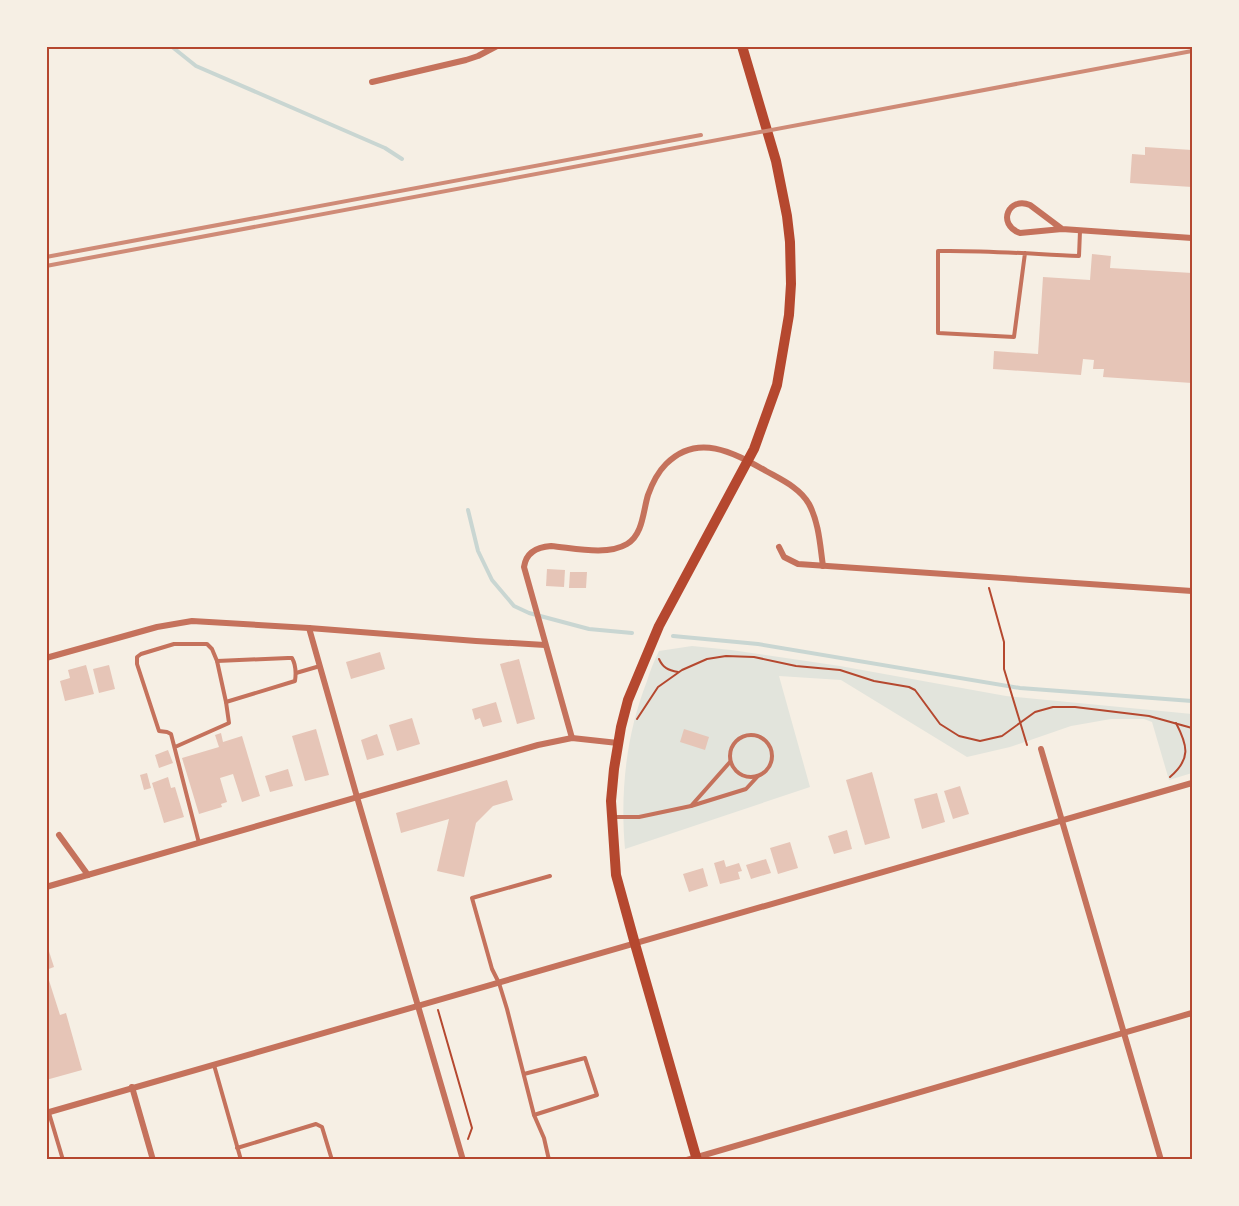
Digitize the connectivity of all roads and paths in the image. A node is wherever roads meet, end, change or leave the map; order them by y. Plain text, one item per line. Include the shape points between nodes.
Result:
1 (742, 46) edge
2 (494, 47) edge
3 (372, 82) dead end
4 (1062, 229) junction
5 (1080, 230) junction
6 (1192, 238) edge
7 (1025, 253) junction
8 (779, 547) dead end
9 (823, 566) junction
10 (990, 588) dead end
11 (1192, 591) edge
12 (309, 628) junction
13 (545, 645) junction
14 (658, 656) dead end
15 (46, 658) edge
16 (217, 661) junction
17 (320, 666) junction
18 (680, 672) junction
19 (296, 673) junction
20 (226, 702) junction
21 (635, 722) dead end
22 (1020, 722) junction
23 (1176, 723) junction
24 (1192, 728) edge
25 (572, 738) junction
26 (618, 742) junction
27 (1027, 745) dead end
28 (175, 747) junction
29 (1041, 749) dead end
30 (730, 762) junction
31 (758, 776) junction
32 (1170, 777) dead end
33 (1192, 783) edge
34 (357, 797) junction
35 (691, 806) junction
36 (612, 817) junction
37 (1061, 820) junction
38 (59, 835) dead end
39 (199, 844) junction
40 (88, 875) junction
41 (550, 876) dead end
42 (46, 887) edge
43 (635, 944) junction
44 (498, 983) junction
45 (436, 1001) junction
46 (418, 1006) junction
47 (1192, 1013) edge
48 (1124, 1033) junction
49 (213, 1064) junction
50 (524, 1074) junction
51 (132, 1088) junction
52 (48, 1112) edge
53 (534, 1115) junction
54 (468, 1138) dead end
55 (237, 1148) junction
56 (694, 1159) edge
57 (63, 1160) edge
58 (153, 1160) edge
59 (241, 1160) edge
60 (332, 1160) edge
61 (463, 1160) edge
62 (549, 1160) edge
63 (1161, 1160) edge

1 - 26 main road via 776,161 790,242 789,315 777,385 754,449 653,638 628,699
2 - 3 street via 466,60
4 - 4 street via 1025,202 1013,205 1007,215 1010,227 1020,233
4 - 5 street
5 - 6 street
5 - 7 lane via 1078,256
7 - 7 lane via 938,251 938,333 1014,337
8 - 9 street via 784,557 798,564
9 - 11 street
9 - 13 street via 817,522 803,495 736,454 698,448 681,453 658,473 638,533 630,543 607,551 544,546 528,554 524,567
10 - 22 path via 1005,642 1004,669
12 - 13 street
12 - 15 street via 182,621
12 - 17 street
13 - 25 street
14 - 18 path via 665,668
16 - 19 lane via 292,658
16 - 20 lane
16 - 28 lane via 207,644 174,644 137,657 159,731 171,734
17 - 19 lane
17 - 34 street
18 - 21 path via 658,687
18 - 22 path via 707,659 754,657 840,670 909,687 940,724 959,736 990,740
19 - 20 lane via 292,683
20 - 28 lane via 229,723
22 - 23 path via 1042,709 1075,707
22 - 27 path
23 - 24 path
23 - 32 path via 1186,752 1182,764
25 - 26 street
25 - 34 street
26 - 36 main road
28 - 39 lane
29 - 37 street
30 - 31 lane via 744,777
30 - 31 lane via 734,742 747,735 761,737 771,747 772,761 765,773
30 - 35 lane
31 - 35 lane via 746,789
33 - 37 street
34 - 39 street
34 - 46 street
35 - 36 lane via 639,817
36 - 43 main road via 616,874
37 - 43 street
37 - 48 street
38 - 40 street
39 - 40 street
40 - 42 street
41 - 44 lane via 472,898
43 - 44 street
43 - 56 main road
44 - 45 street
44 - 50 lane
45 - 46 street
45 - 54 path via 472,1128
46 - 49 street
46 - 61 street
47 - 48 street
48 - 56 street
48 - 63 street
49 - 51 street
49 - 55 lane
50 - 53 lane
50 - 53 lane via 585,1058 597,1095
51 - 52 street
51 - 58 street
52 - 57 lane
53 - 62 lane
55 - 59 lane
55 - 60 lane via 316,1124 322,1127

